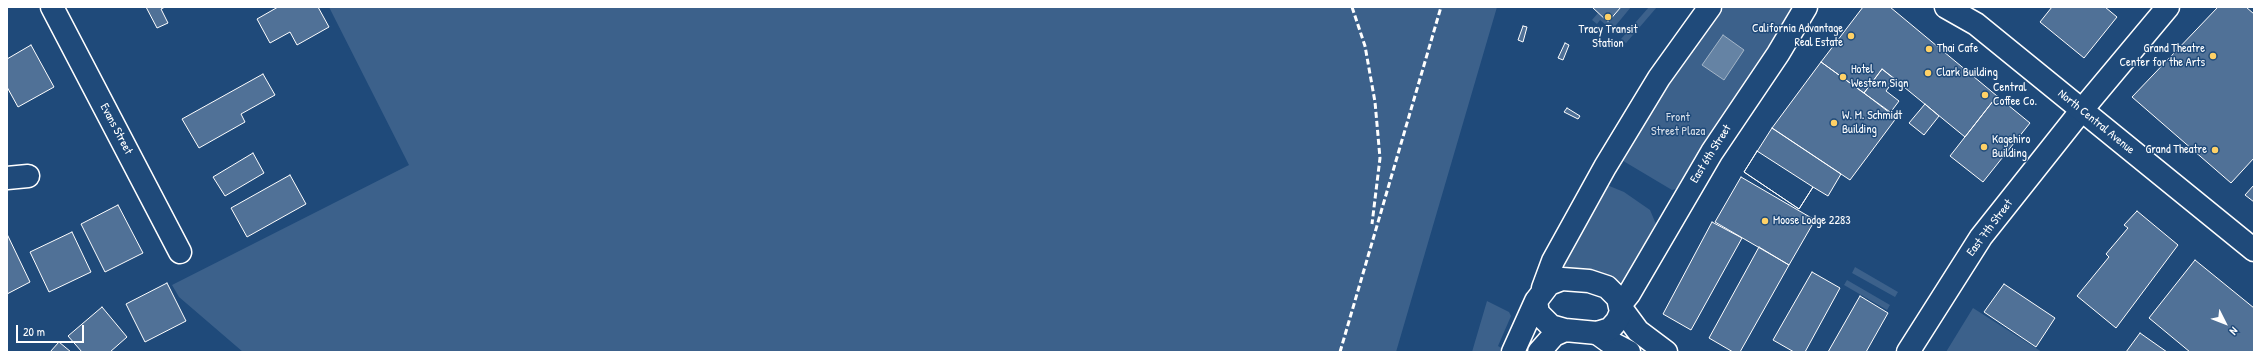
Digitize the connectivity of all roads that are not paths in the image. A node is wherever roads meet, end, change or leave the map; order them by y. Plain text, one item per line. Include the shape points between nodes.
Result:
1 (52, 7) edge
2 (1710, 7) edge
3 (1806, 7) edge
4 (1946, 7) edge
5 (1962, 7) edge
6 (2168, 7) edge
7 (1976, 24) junction
8 (2081, 111) junction
9 (2254, 250) edge
10 (180, 252) dead end
11 (1540, 295) junction
12 (1621, 306) junction
13 (1565, 330) junction
14 (1598, 333) junction
15 (1513, 352) edge
16 (1539, 352) edge
17 (1629, 352) edge
18 (1666, 352) edge
19 (1908, 352) edge

1 - 10 street, Evans Street
2 - 11 street via 1659,78 1605,166 1561,244
3 - 12 street, East 6th Street via 1778,54 1708,158
4 - 7 street, North Central Avenue
5 - 7 street, North Central Avenue
6 - 8 street, East 7th Street
7 - 8 street, North Central Avenue
8 - 9 street, North Central Avenue
8 - 19 street, East 7th Street via 1981,237
11 - 12 street via 1555,281 1589,281 1610,290
11 - 13 street via 1536,307 1542,318 1551,326
11 - 15 street
12 - 14 street via 1620,315 1613,326
12 - 18 street via 1638,331
13 - 14 street
13 - 16 street via 1554,335
14 - 17 street

